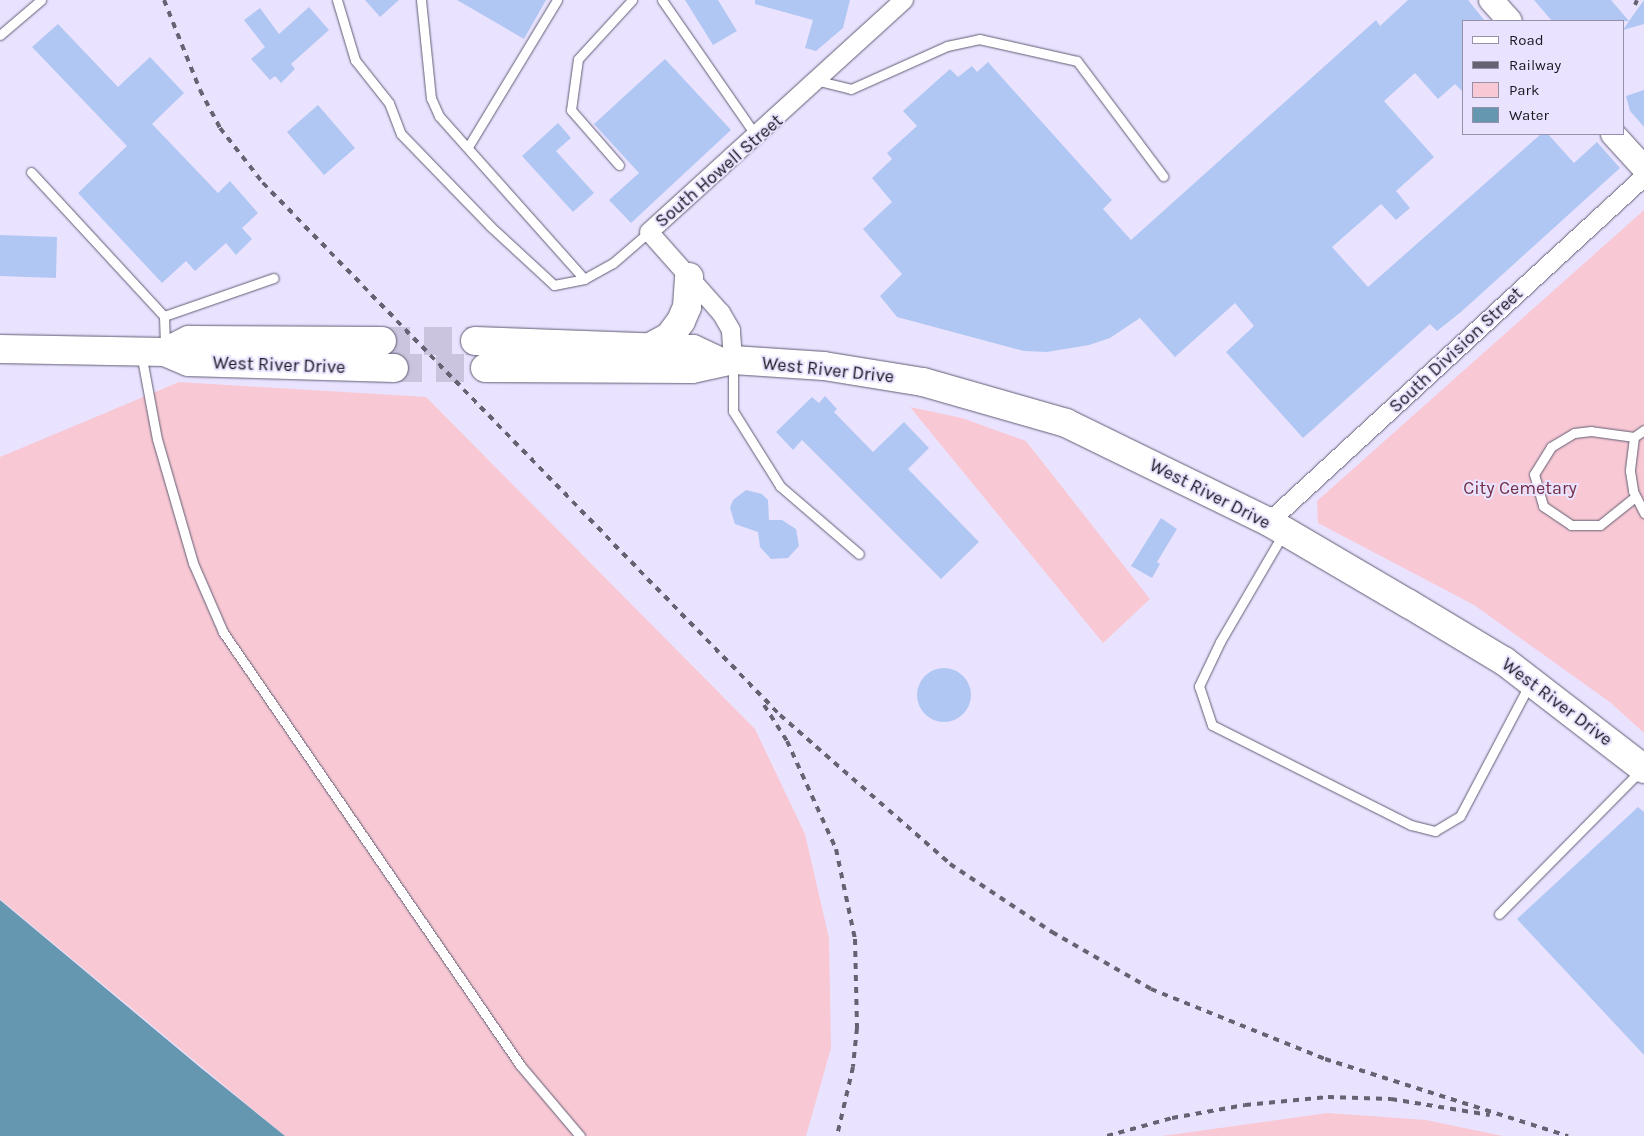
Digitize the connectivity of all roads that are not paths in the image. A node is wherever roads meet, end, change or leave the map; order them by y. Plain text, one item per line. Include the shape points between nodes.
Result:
1 (41, 0) edge
2 (337, 0) edge
3 (420, 0) edge
4 (557, 0) edge
5 (632, 0) edge
6 (662, 0) edge
7 (904, 0) edge
8 (1490, 0) edge
9 (1509, 20) edge
10 (0, 35) edge
11 (819, 81) junction
12 (1614, 135) edge
13 (757, 137) junction
14 (468, 147) junction
15 (619, 164) dead end
16 (1644, 168) edge
17 (30, 172) dead end
18 (1163, 176) dead end
19 (1644, 177) edge
20 (649, 232) junction
21 (689, 277) junction
22 (274, 278) dead end
23 (584, 279) junction
24 (164, 316) junction
25 (382, 341) tunnel mouth
26 (475, 341) tunnel mouth
27 (650, 347) junction
28 (0, 349) edge
29 (153, 351) junction
30 (726, 360) junction
31 (394, 368) tunnel mouth
32 (485, 368) tunnel mouth
33 (1644, 430) edge
34 (1634, 437) junction
35 (1635, 497) junction
36 (1644, 512) edge
37 (1277, 527) junction
38 (859, 554) dead end
39 (1531, 681) junction
40 (1643, 769) edge
41 (1499, 914) dead end
42 (580, 1136) edge

1 - 10 lane
2 - 23 lane via 355,60 389,103 401,134 490,226 554,285
3 - 14 lane via 431,98 439,116
4 - 14 lane
5 - 15 lane via 578,59 571,110
6 - 13 lane
7 - 11 street, South Howell Street
8 - 9 street
11 - 13 street, South Howell Street
11 - 18 lane via 851,89 946,46 979,39 1077,61
12 - 16 street
13 - 20 street, South Howell Street
14 - 23 lane
17 - 24 lane
19 - 37 street, South Division Street
20 - 21 street, South Howell Street
20 - 23 lane via 613,263
21 - 27 main road via 687,307 681,321 669,337
21 - 30 street, South Howell Street via 731,330
22 - 24 lane
24 - 29 lane
25 - 29 main road, West River Drive via 189,340
26 - 27 main road, West River Drive
27 - 30 main road, West River Drive via 693,349
28 - 29 main road, West River Drive
29 - 31 main road, West River Drive via 188,362
29 - 42 lane via 156,439 193,563 223,632 520,1064
30 - 32 main road, West River Drive via 692,368
30 - 37 main road, West River Drive via 879,373 923,382 1066,423
30 - 38 lane via 733,411 780,486
33 - 34 lane
34 - 35 lane via 1630,471
34 - 35 lane via 1591,431 1574,433 1550,447 1534,474 1543,506 1571,525 1600,525
35 - 36 lane
37 - 39 main road, West River Drive via 1504,661
37 - 39 lane via 1199,686 1212,725 1411,825 1435,831 1460,816
39 - 40 main road, West River Drive
40 - 41 lane

